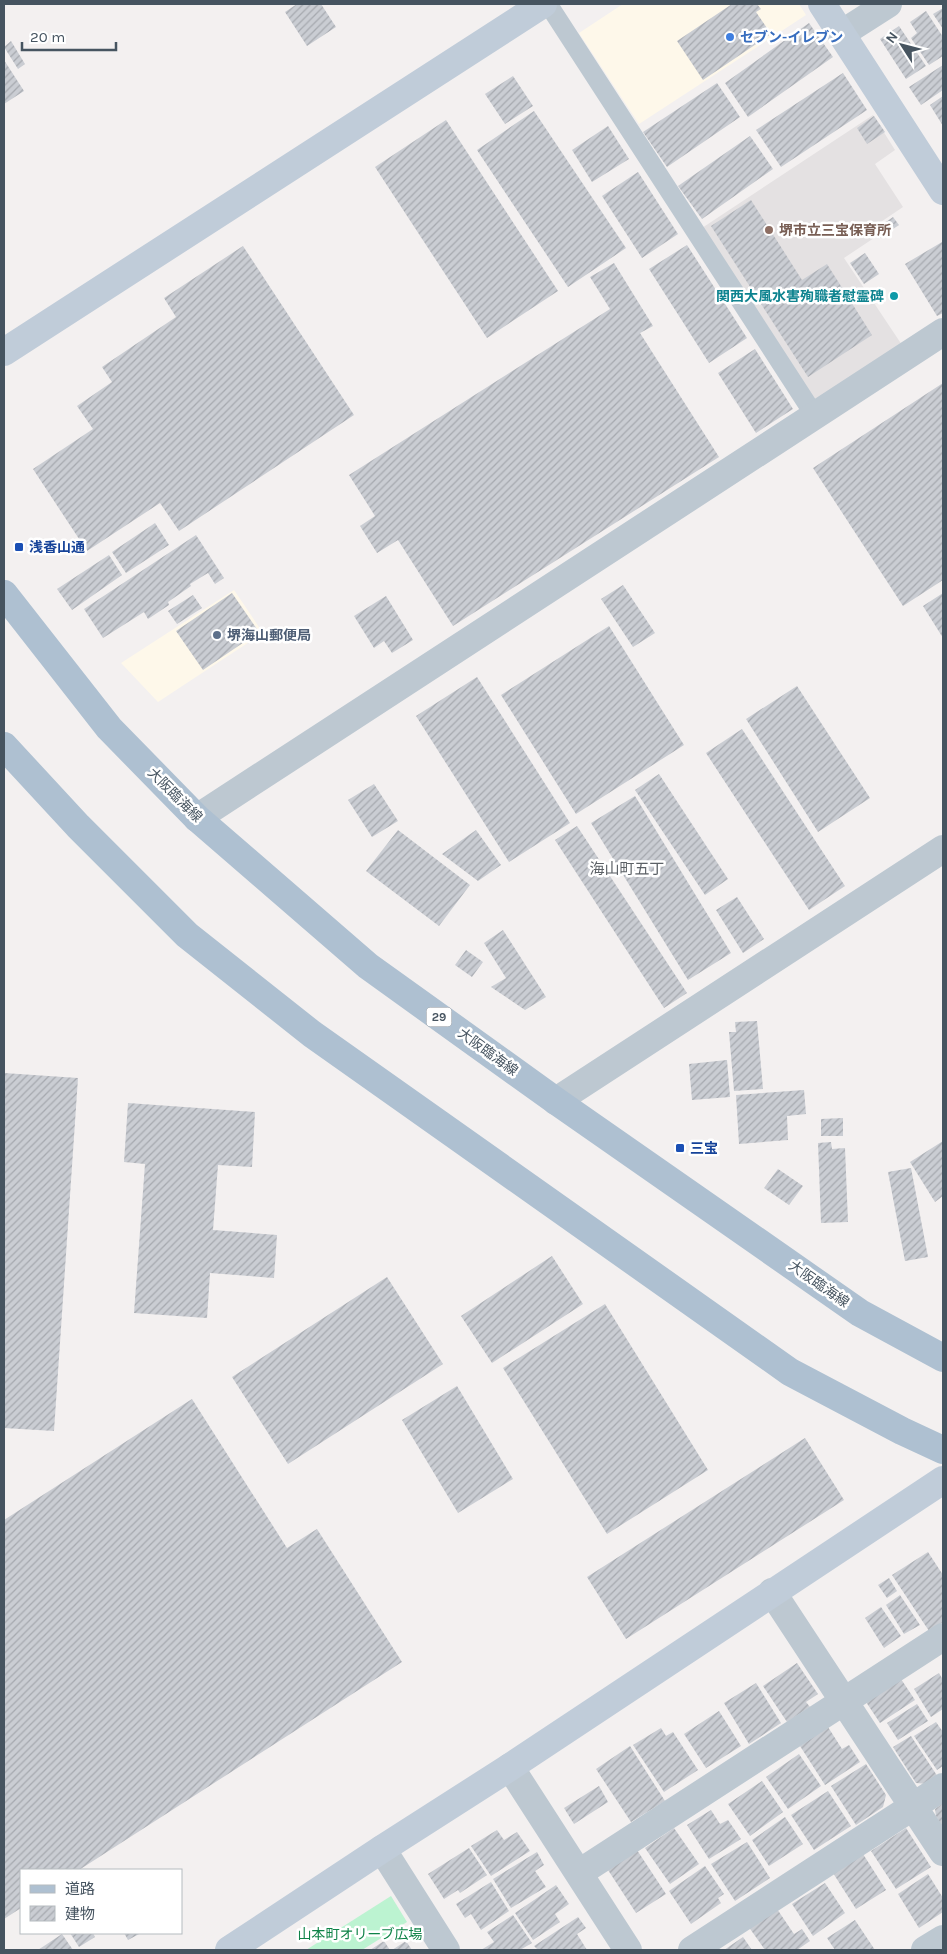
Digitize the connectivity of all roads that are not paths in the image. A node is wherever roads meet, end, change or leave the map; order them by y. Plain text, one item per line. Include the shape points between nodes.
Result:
1 (543, 4) edge
2 (548, 4) edge
3 (822, 4) edge
4 (888, 4) edge
5 (841, 34) junction
6 (943, 191) edge
7 (943, 332) edge
8 (4, 352) edge
9 (815, 416) junction
10 (4, 594) edge
11 (4, 746) edge
12 (197, 818) junction
13 (943, 849) edge
14 (556, 1101) junction
15 (943, 1358) edge
16 (943, 1450) edge
17 (943, 1480) edge
18 (772, 1592) junction
19 (943, 1637) edge
20 (844, 1702) junction
21 (510, 1767) junction
22 (943, 1788) edge
23 (914, 1807) junction
24 (382, 1849) junction
25 (943, 1852) edge
26 (579, 1873) junction
27 (943, 1939) edge
28 (235, 1949) edge
29 (446, 1950) edge
30 (628, 1950) edge
31 (692, 1950) edge
32 (925, 1950) edge

1 - 8 street
2 - 9 lane
3 - 5 street
4 - 5 street
5 - 6 street
7 - 9 street
9 - 12 street
10 - 12 main road, 大阪臨海線 / 29 via 109,728
11 - 16 main road via 187,935 312,1034 790,1372
12 - 14 main road, 大阪臨海線 / 29 via 368,966
13 - 14 street
14 - 15 main road, 大阪臨海線 / 29 via 860,1313
17 - 18 street
18 - 20 street
18 - 21 street
19 - 20 street
20 - 23 street
20 - 26 street
21 - 24 street
21 - 26 street
22 - 23 street
23 - 25 street
23 - 31 street
24 - 28 street
24 - 29 street
26 - 30 street
27 - 32 street

